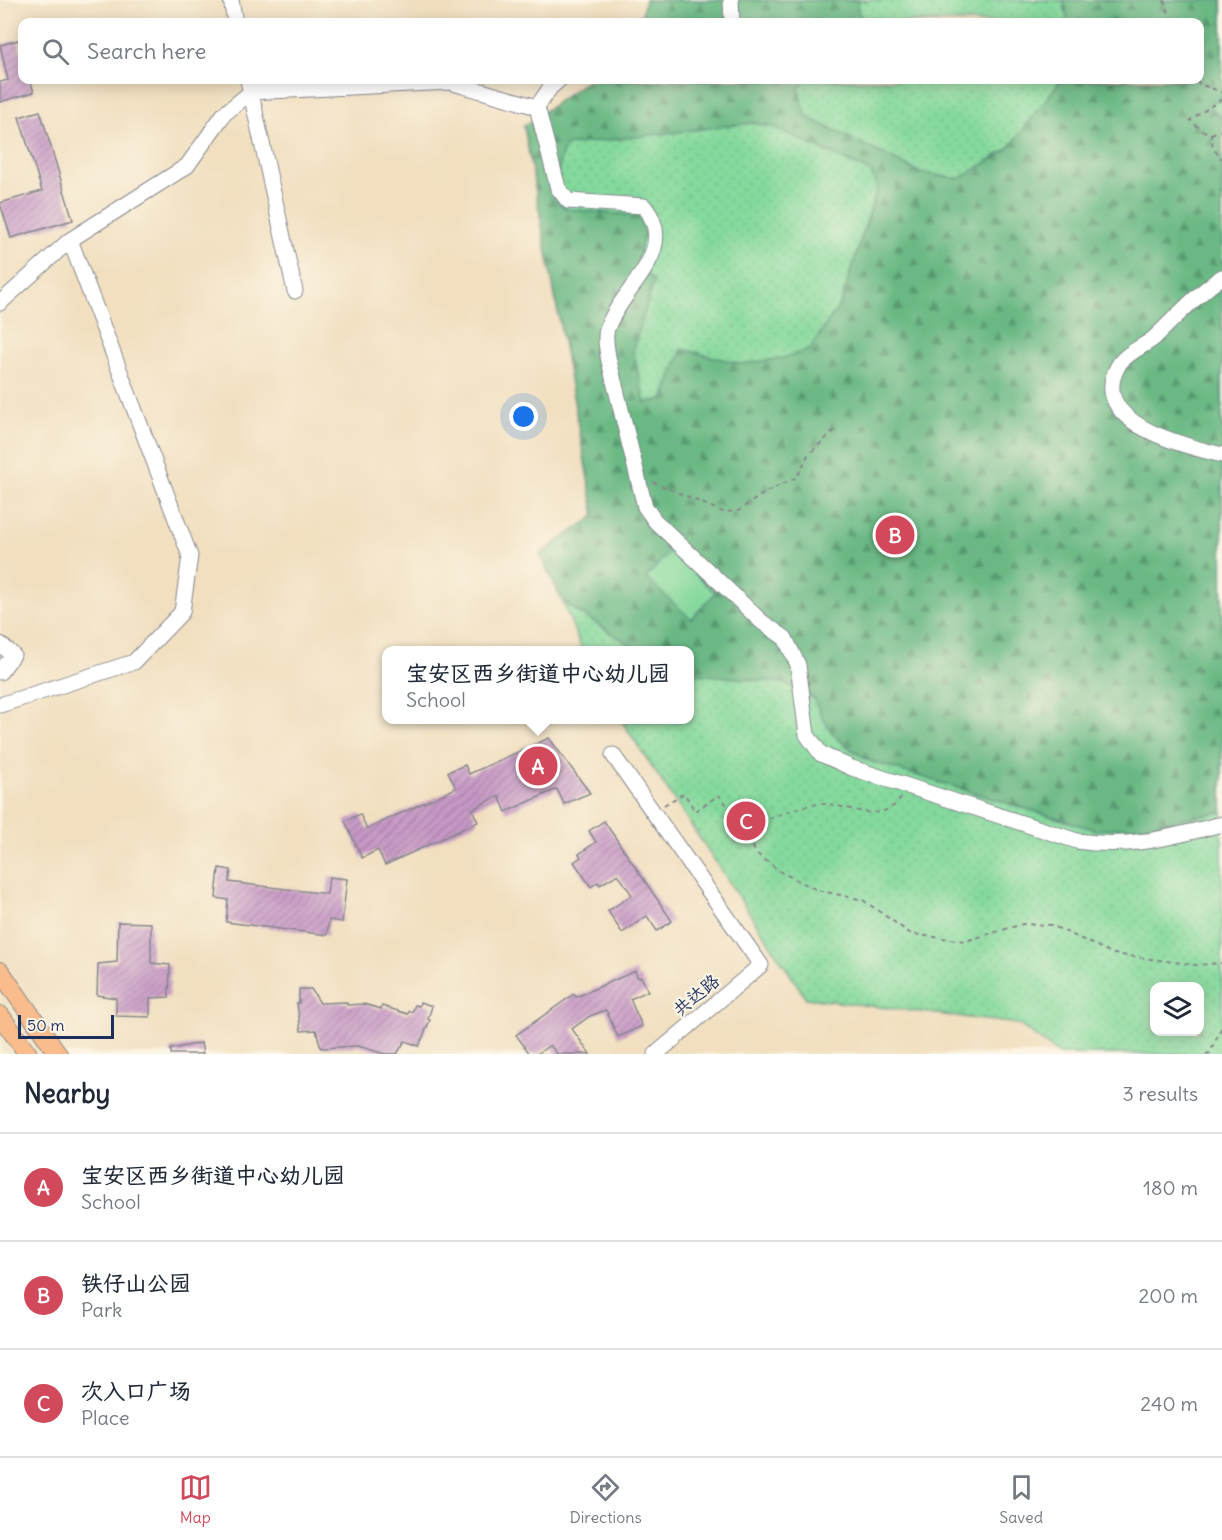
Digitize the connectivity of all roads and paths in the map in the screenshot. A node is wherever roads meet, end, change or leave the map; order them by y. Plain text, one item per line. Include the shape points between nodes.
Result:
1 (231, 0) edge
2 (731, 0) edge
3 (1164, 0) edge
4 (235, 18) edge
5 (732, 18) edge
6 (1171, 18) edge
7 (350, 84) edge
8 (457, 84) edge
9 (554, 84) edge
10 (1199, 84) edge
11 (249, 86) edge
12 (1222, 92) edge
13 (1222, 99) edge
14 (537, 107) junction
15 (1222, 130) edge
16 (1211, 134) junction
17 (1222, 159) edge
18 (70, 240) junction
19 (1222, 277) edge
20 (295, 291) dead end
21 (0, 303) edge
22 (836, 429) dead end
23 (1222, 455) edge
24 (638, 479) junction
25 (0, 644) edge
26 (0, 672) edge
27 (0, 705) edge
28 (612, 755) dead end
29 (909, 786) junction
30 (645, 801) junction
31 (1222, 824) edge
32 (744, 828) junction
33 (1222, 963) edge
34 (0, 971) edge
35 (0, 1015) edge
36 (1222, 1026) edge
37 (54, 1050) edge
38 (28, 1054) edge
39 (656, 1054) edge
40 (1206, 1054) edge

1 - 4 street
2 - 5 street
3 - 6 path
7 - 11 street
8 - 14 street
9 - 14 street
10 - 12 path
11 - 18 street via 187,166
11 - 20 street
13 - 16 path via 1190,120
14 - 24 street via 558,188 568,201 644,206 654,218 656,244 645,272 618,306 606,332 608,357
15 - 16 path
16 - 17 path via 1213,148
18 - 21 street
18 - 27 street via 190,556 182,612 134,662
19 - 23 street via 1119,363 1110,382 1116,404 1141,429
22 - 24 path via 808,455 797,477 738,511 723,512 683,493
24 - 29 street via 645,507 656,521 762,622 785,638 798,665 807,735 813,745 831,760
25 - 26 street via 13,656
28 - 30 street
29 - 31 street via 1057,836 1097,844 1114,846 1159,839
29 - 32 path via 900,800 878,813 819,804
30 - 32 path via 657,794 664,805 684,794 695,811 719,795
30 - 39 street, 共达路 via 760,965
32 - 33 path via 756,853 781,872 817,890 863,900 911,934 965,941 1023,924 1051,925 1114,954 1196,965
34 - 37 main road
35 - 38 main road
36 - 40 path

